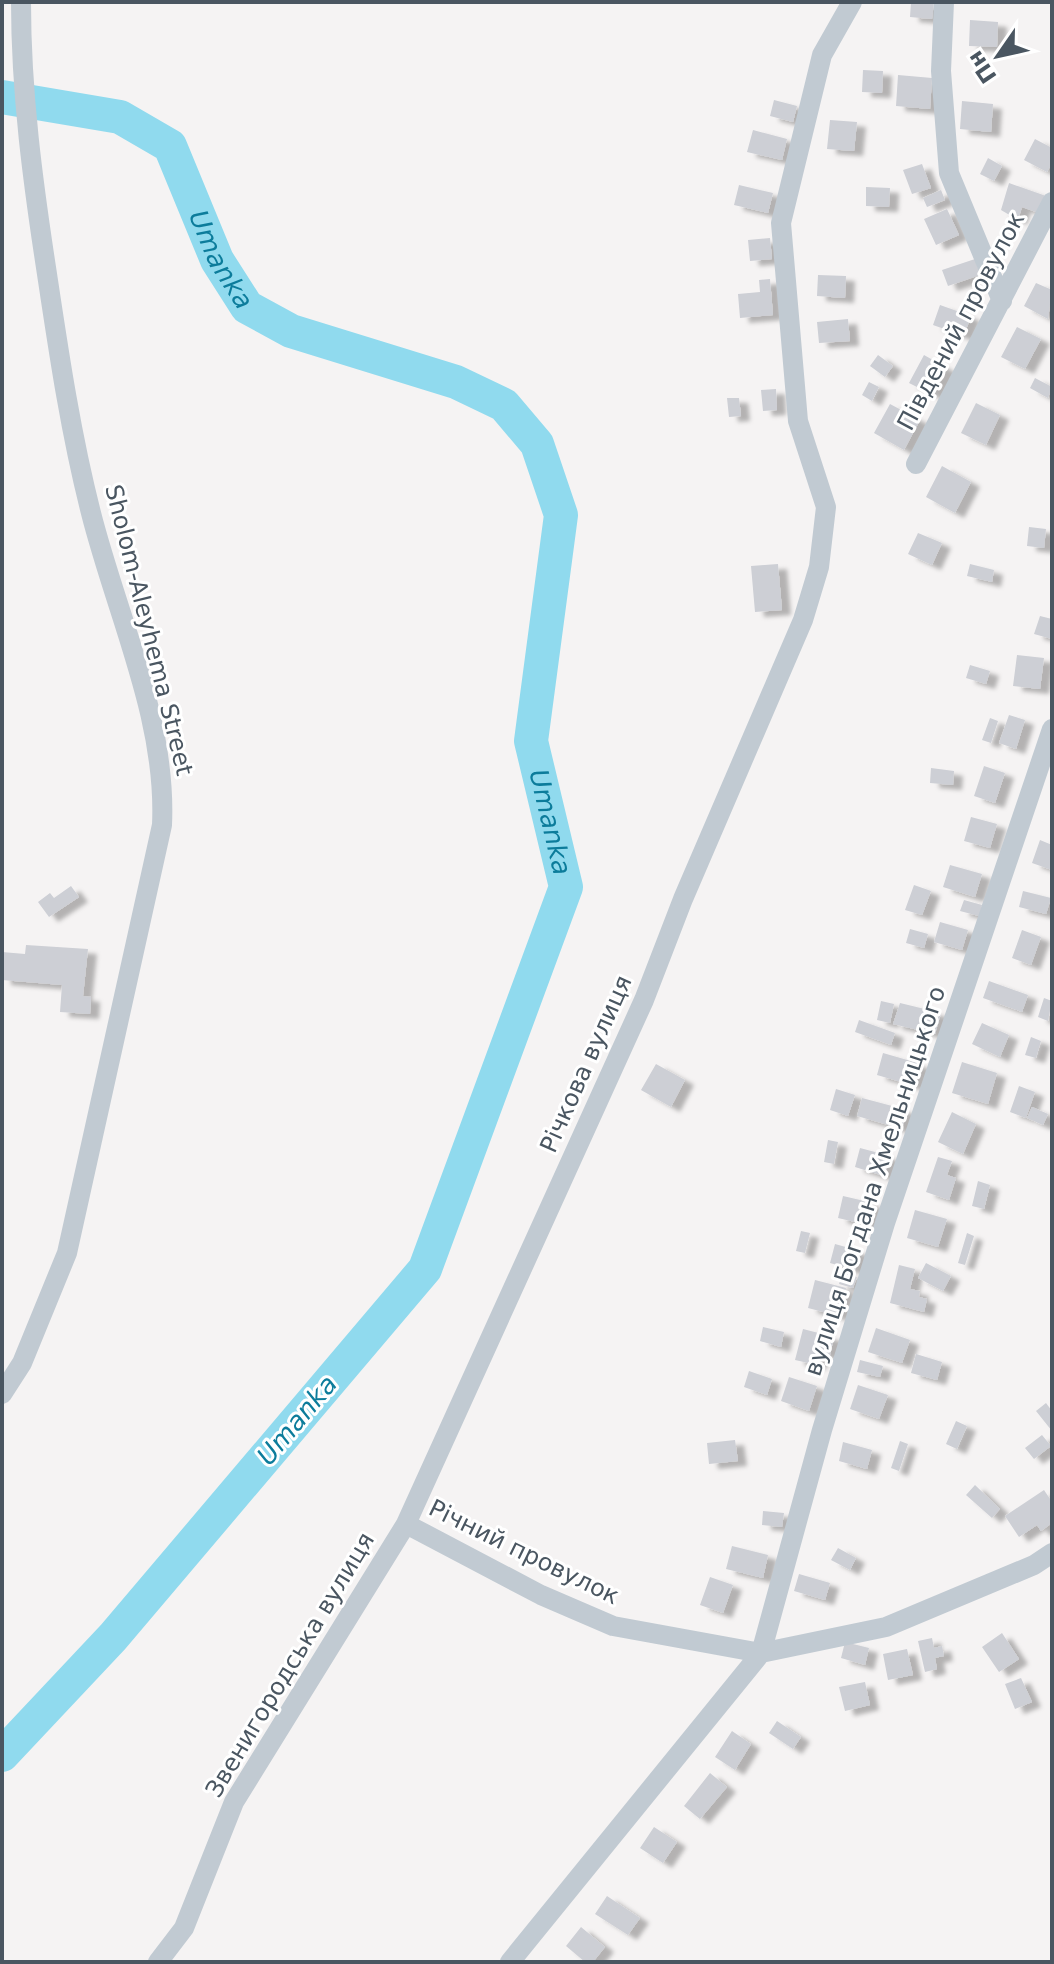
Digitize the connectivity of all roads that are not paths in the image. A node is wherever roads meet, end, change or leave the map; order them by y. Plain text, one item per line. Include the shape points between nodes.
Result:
1 (21, 2) edge
2 (852, 2) edge
3 (944, 2) edge
4 (1052, 202) edge
5 (1002, 301) junction
6 (916, 464) dead end
7 (1052, 729) edge
8 (2, 1394) edge
9 (406, 1524) junction
10 (1052, 1553) edge
11 (761, 1653) junction
12 (158, 1962) edge
13 (510, 1962) edge

1 - 8 street, Sholom-Aleyhema Street via 28,153 60,362 91,513 164,780 162,825 67,1253 22,1363
2 - 9 street, Річкова вулиця via 822,55 781,223 798,421 826,507 819,567 803,620 644,1000
3 - 5 street via 941,71 949,173
4 - 5 street, Південий провулок
5 - 6 street, Південий провулок
7 - 11 street, вулиця Богдана Хмельницького via 885,1223
9 - 11 street, Річний провулок via 541,1595 613,1626
9 - 12 street, Звенигородська вулиця via 234,1802 184,1928
10 - 11 street via 886,1627
11 - 13 street

